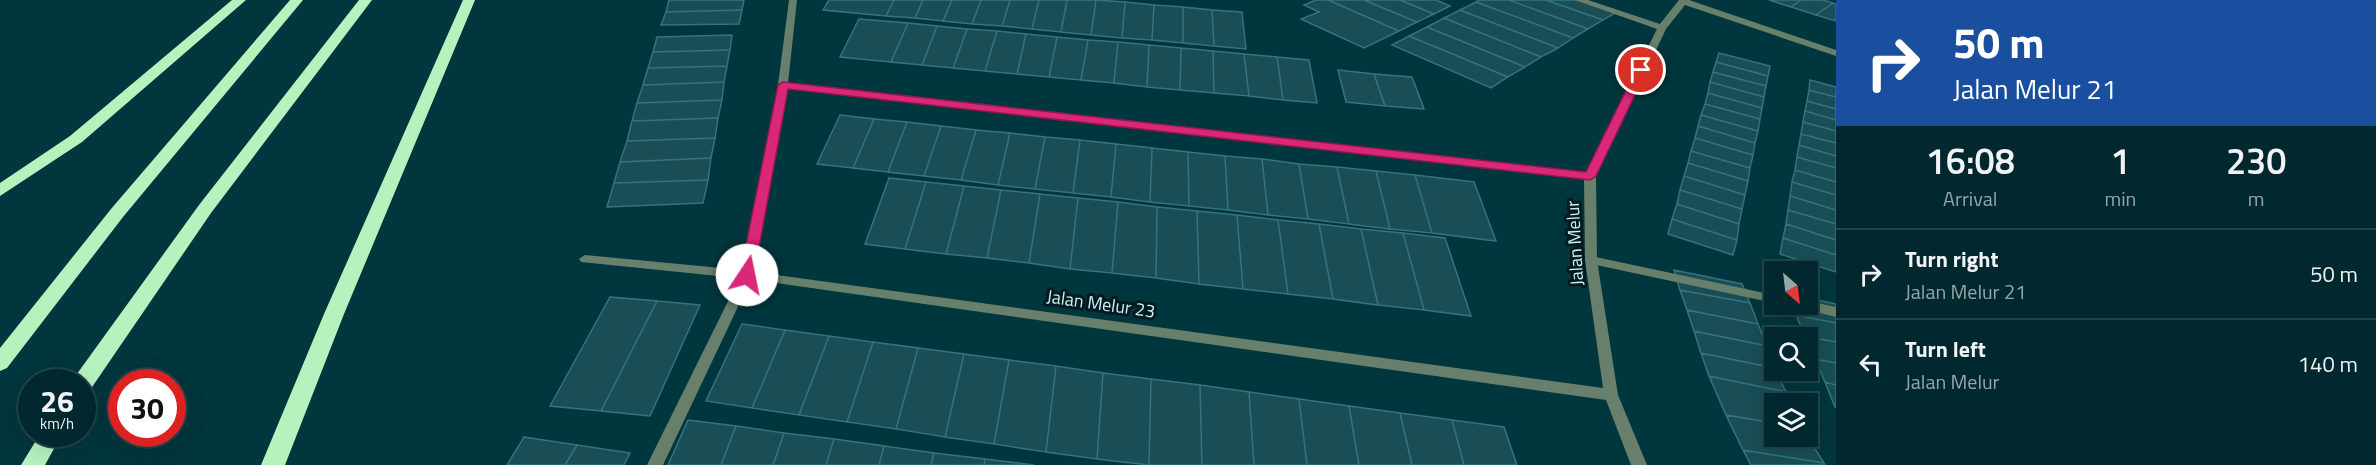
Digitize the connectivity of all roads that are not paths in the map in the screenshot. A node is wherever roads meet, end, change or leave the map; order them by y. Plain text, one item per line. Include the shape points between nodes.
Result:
1 (240, 0) edge
2 (297, 0) edge
3 (366, 0) edge
4 (469, 0) edge
5 (793, 0) edge
6 (1579, 0) edge
7 (1683, 1) edge
8 (1662, 28) junction
9 (1836, 53) edge
10 (783, 85) junction
11 (1590, 176) junction
12 (0, 191) edge
13 (585, 260) dead end
14 (1591, 260) junction
15 (747, 275) junction
16 (1764, 297) edge
17 (1818, 308) edge
18 (1836, 312) edge
19 (0, 363) edge
20 (93, 369) edge
21 (1611, 395) junction
22 (43, 447) edge
23 (33, 465) edge
24 (273, 465) edge
25 (655, 465) edge
26 (1639, 465) edge

1 - 12 highway via 76,139
2 - 19 highway via 117,213
3 - 20 highway via 205,209
4 - 24 highway
5 - 10 street
6 - 8 street
7 - 8 street, Jalan Melur
7 - 9 street
8 - 11 street, Jalan Melur
10 - 11 street
10 - 15 street
11 - 14 street, Jalan Melur
13 - 15 street, Jalan Melur 23
14 - 16 street
14 - 21 street, Jalan Melur
15 - 21 street, Jalan Melur 23
15 - 25 street
17 - 18 street
21 - 26 street, Jalan Melur
22 - 23 highway

